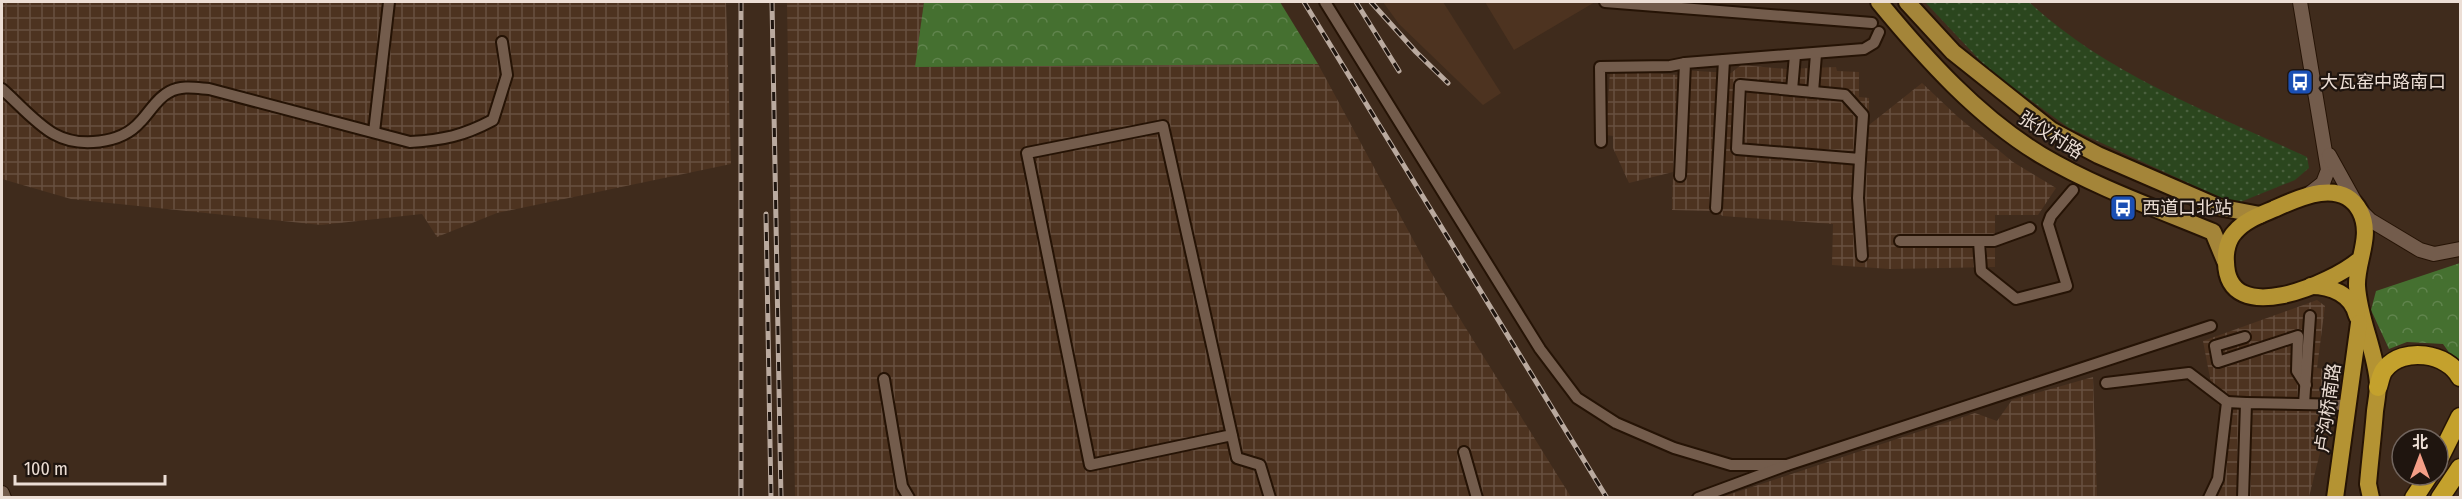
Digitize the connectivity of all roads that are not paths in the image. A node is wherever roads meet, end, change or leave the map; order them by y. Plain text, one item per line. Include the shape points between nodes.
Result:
1 (389, 2) edge
2 (1325, 2) edge
3 (1605, 2) edge
4 (1879, 2) edge
5 (1907, 2) edge
6 (2300, 2) edge
7 (502, 42) dead end
8 (1816, 54) junction
9 (1795, 55) junction
10 (1724, 60) junction
11 (1685, 63) junction
12 (2, 89) edge
13 (1792, 90) junction
14 (1814, 92) junction
15 (374, 132) junction
16 (1601, 142) dead end
17 (2326, 149) junction
18 (1860, 159) junction
19 (1680, 176) dead end
20 (2073, 190) dead end
21 (2309, 194) junction
22 (1716, 208) dead end
23 (2359, 209) junction
24 (2259, 215) junction
25 (2030, 228) dead end
26 (1900, 241) dead end
27 (1979, 241) junction
28 (2454, 250) edge
29 (1862, 256) dead end
30 (2359, 260) junction
31 (2225, 261) junction
32 (2310, 285) junction
33 (2357, 315) junction
34 (2310, 316) dead end
35 (2211, 326) dead end
36 (2245, 337) dead end
37 (2460, 377) edge
38 (884, 379) dead end
39 (2106, 383) dead end
40 (2306, 385) junction
41 (2378, 387) junction
42 (2228, 402) junction
43 (2246, 404) junction
44 (2304, 404) junction
45 (2349, 405) junction
46 (2460, 417) edge
47 (2460, 431) edge
48 (1232, 435) junction
49 (2450, 437) edge
50 (2450, 445) edge
51 (1464, 452) dead end
52 (1786, 465) junction
53 (2460, 468) edge
54 (2, 493) edge
55 (4, 498) edge
56 (909, 498) edge
57 (1269, 498) edge
58 (1477, 498) edge
59 (1698, 498) edge
60 (2209, 498) edge
61 (2243, 498) edge
62 (2335, 498) edge
63 (2362, 498) edge
64 (2371, 498) edge
65 (2440, 498) edge

1 - 15 street
2 - 52 street via 1540,349 1577,398 1616,423 1674,448 1731,465
3 - 8 street via 1876,27 1874,43 1864,49
4 - 31 main road, 张仪村路 via 1944,74 2008,132 2085,178 2213,232
5 - 24 main road, 张仪村路 via 1960,59 2051,130 2098,155 2218,207
6 - 17 street
7 - 15 street via 507,75 493,120 443,140 410,142
8 - 9 street
8 - 14 street
9 - 10 street
9 - 13 street
10 - 11 street
10 - 22 street
11 - 16 street via 1600,67
11 - 19 street
12 - 15 street via 54,134 74,141 97,142 116,137 139,124 168,92 183,87 209,89
13 - 14 street
13 - 18 street via 1740,86 1737,149
14 - 18 street via 1845,95 1863,115
17 - 21 street via 2328,170 2323,183
17 - 23 street
18 - 29 street
20 - 27 street via 2048,224 2067,286 2016,299 1981,271
21 - 23 highway via 2328,192 2346,198
21 - 24 highway
23 - 28 street via 2395,238 2420,250 2434,254
23 - 30 highway via 2365,243
24 - 31 highway via 2234,233
25 - 27 street via 1994,241
26 - 27 street
30 - 32 highway via 2346,271
30 - 41 highway via 2358,297
31 - 32 highway via 2233,286 2245,295 2260,299 2279,297
32 - 33 highway via 2339,291
33 - 45 highway, 卢沟桥南路
33 - 63 highway via 2368,360
34 - 40 street
35 - 52 street
36 - 40 street via 2215,346 2218,362 2298,336 2297,371
37 - 41 highway via 2456,369 2442,360 2413,355 2383,370
38 - 56 street via 902,486
39 - 42 street via 2189,374
40 - 44 street
41 - 64 highway via 2368,484
42 - 43 street
42 - 60 street via 2218,479
43 - 44 street
43 - 61 street
44 - 45 street
45 - 62 highway, 卢沟桥南路
46 - 49 highway
47 - 50 highway
48 - 48 street via 1163,126 1027,153 1090,465
48 - 57 street via 1237,458 1260,465
51 - 58 street
52 - 59 street
53 - 65 highway
54 - 55 street

